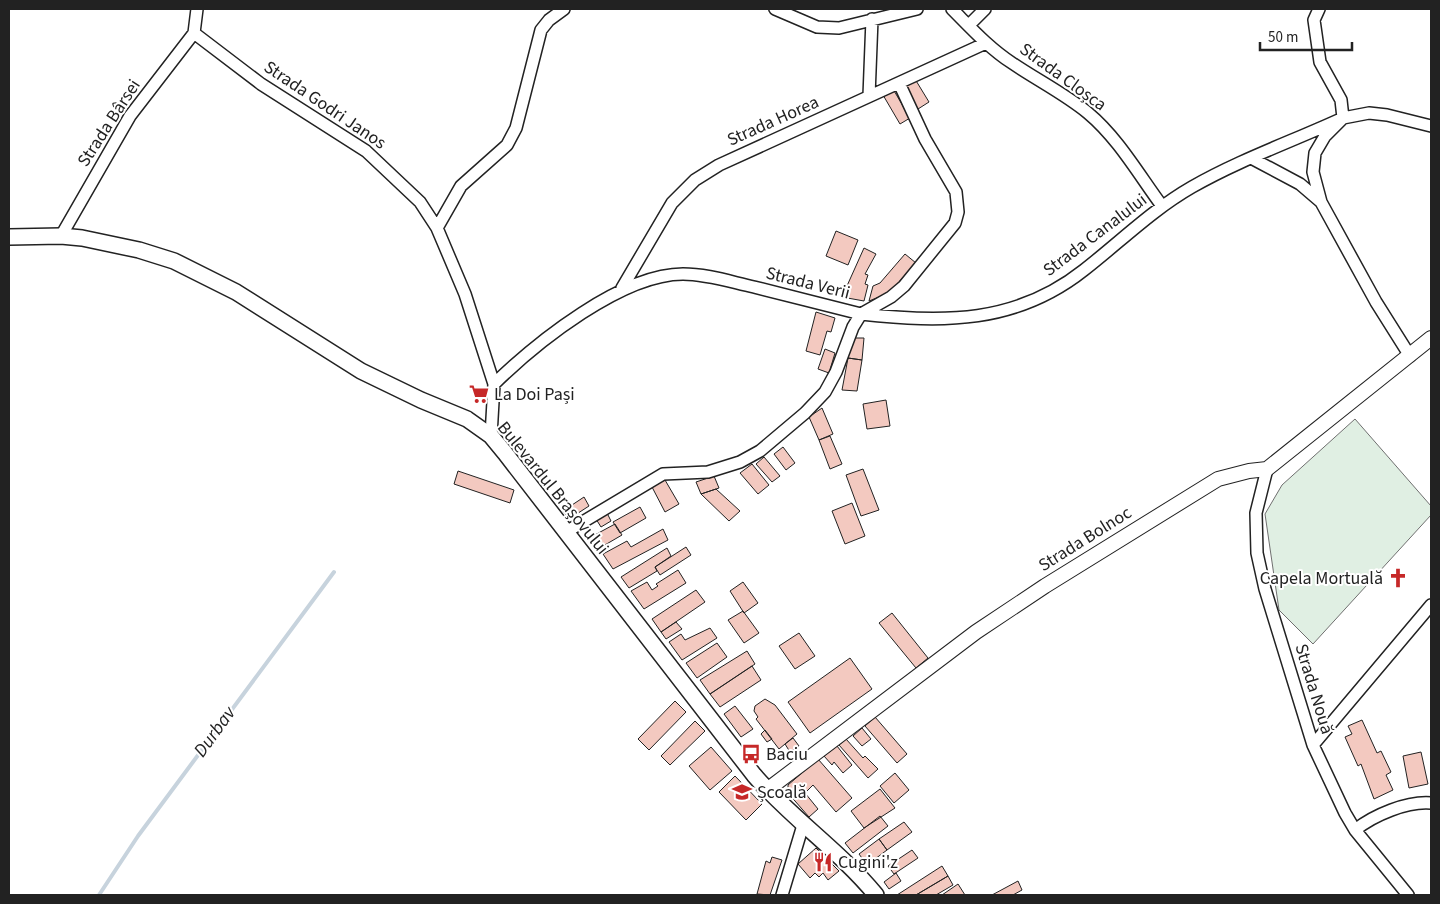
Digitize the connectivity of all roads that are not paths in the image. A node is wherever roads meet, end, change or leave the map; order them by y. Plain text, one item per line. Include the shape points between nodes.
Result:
1 (197, 9) edge
2 (564, 9) edge
3 (775, 9) edge
4 (917, 9) edge
5 (952, 9) edge
6 (985, 9) edge
7 (1319, 9) edge
8 (872, 19) junction
9 (969, 25) junction
10 (194, 33) junction
11 (986, 43) junction
12 (899, 83) junction
13 (869, 96) junction
14 (1343, 118) junction
15 (1431, 126) edge
16 (1253, 159) junction
17 (1321, 202) junction
18 (1162, 206) junction
19 (437, 228) junction
20 (61, 236) junction
21 (9, 237) edge
22 (622, 288) junction
23 (861, 314) junction
24 (1431, 338) edge
25 (1410, 356) junction
26 (494, 384) junction
27 (491, 436) junction
28 (1267, 469) junction
29 (566, 532) junction
30 (1431, 605) edge
31 (1313, 745) junction
32 (767, 790) junction
33 (1431, 803) edge
34 (804, 825) junction
35 (1355, 830) junction
36 (782, 895) edge
37 (876, 895) edge
38 (1408, 895) edge

1 - 10 street
2 - 19 street via 541,30 516,128 507,145 461,186
3 - 8 street via 817,27 839,28
4 - 8 street
5 - 9 street, Strada Cloșca
6 - 9 street
7 - 14 street via 1314,20 1320,62 1341,100
8 - 13 street
9 - 11 street, Strada Cloșca
10 - 19 street, Strada Godri Janos via 261,84 366,151 420,202
10 - 20 street, Strada Bârsei via 130,116
11 - 12 street, Strada Horea
11 - 18 street, Strada Cloșca via 1089,114 1114,141
12 - 13 street, Strada Horea
12 - 23 street, Strada Verii via 925,139 956,192 958,212 956,223 904,286
13 - 22 street, Strada Horea via 719,165 695,180 672,203
14 - 15 street, Strada Canalului via 1368,113
14 - 16 street, Strada Canalului
14 - 17 street via 1325,136 1315,153 1313,172
16 - 17 street via 1294,180
16 - 18 street, Strada Canalului via 1192,187
17 - 25 street
18 - 23 street, Strada Canalului via 1082,272 1050,292 1014,308 974,318
19 - 26 street, Strada Godri Janos via 465,294
20 - 21 main road, Bulevardul Brașovului
20 - 27 main road, Bulevardul Brașovului via 138,250 205,275 361,371 466,419
22 - 23 street, Strada Verii via 667,275 706,276
22 - 26 street, Strada Verii via 518,360
23 - 29 street via 852,327 825,392 760,451 740,462 708,472 663,474
24 - 25 street, Strada Bolnoc
25 - 28 street, Strada Bolnoc
26 - 27 street, Strada Godri Janos
27 - 29 main road, Bulevardul Brașovului
28 - 31 street, Strada Nouă via 1256,514 1257,553
28 - 32 street, Strada Bolnoc via 1218,479 1044,586 928,667
29 - 32 main road, Bulevardul Brașovului
30 - 31 street
31 - 35 street, Strada Nouă
32 - 34 main road, Bulevardul Brașovului
33 - 35 street via 1370,818
34 - 36 street
34 - 37 main road, Bulevardul Brașovului via 846,862
35 - 38 street, Strada Nouă

